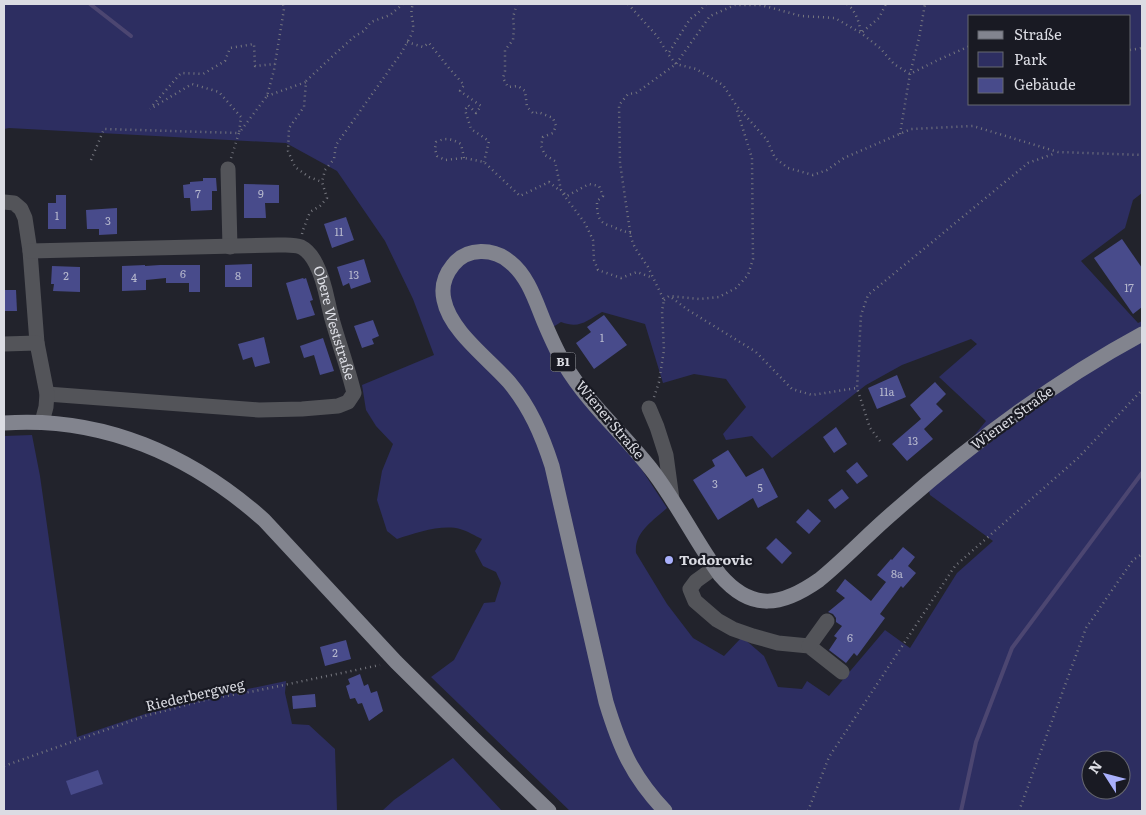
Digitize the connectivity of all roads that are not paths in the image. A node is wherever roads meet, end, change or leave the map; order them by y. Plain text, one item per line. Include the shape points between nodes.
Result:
1 (228, 168) road end
2 (4, 202) edge
3 (230, 247) junction
4 (30, 251) junction
5 (1142, 334) edge
6 (37, 343) junction
7 (4, 344) edge
8 (47, 394) junction
9 (649, 408) road end
10 (42, 422) junction
11 (4, 423) edge
12 (672, 499) junction
13 (714, 568) junction
14 (827, 621) dead end
15 (809, 646) junction
16 (842, 672) dead end
17 (549, 811) edge
18 (665, 811) edge

1 - 3 street
2 - 4 street via 14,203 21,209
3 - 4 street
3 - 8 street, Obere Weststraße via 292,246 302,247 309,254 322,278 348,368 354,393 348,402 338,406 260,410
4 - 6 street
5 - 13 main road, Wiener Straße / B1 via 1070,376 999,426 922,488 819,580 798,594 779,600 753,599 734,589
6 - 7 street
6 - 8 street
8 - 10 street
9 - 12 street via 666,455
10 - 11 main road
10 - 17 main road via 91,429 132,440 177,459 243,501 396,662
12 - 13 main road, Wiener Straße / B1
12 - 18 main road, Wiener Straße / B1 via 566,366 519,270 506,258 492,252 479,251 458,259 443,284 446,307 456,326 518,394 542,437 552,466 614,730 632,769
13 - 15 street via 696,580 690,589 696,601 717,620 752,636
14 - 15 street
15 - 16 street

